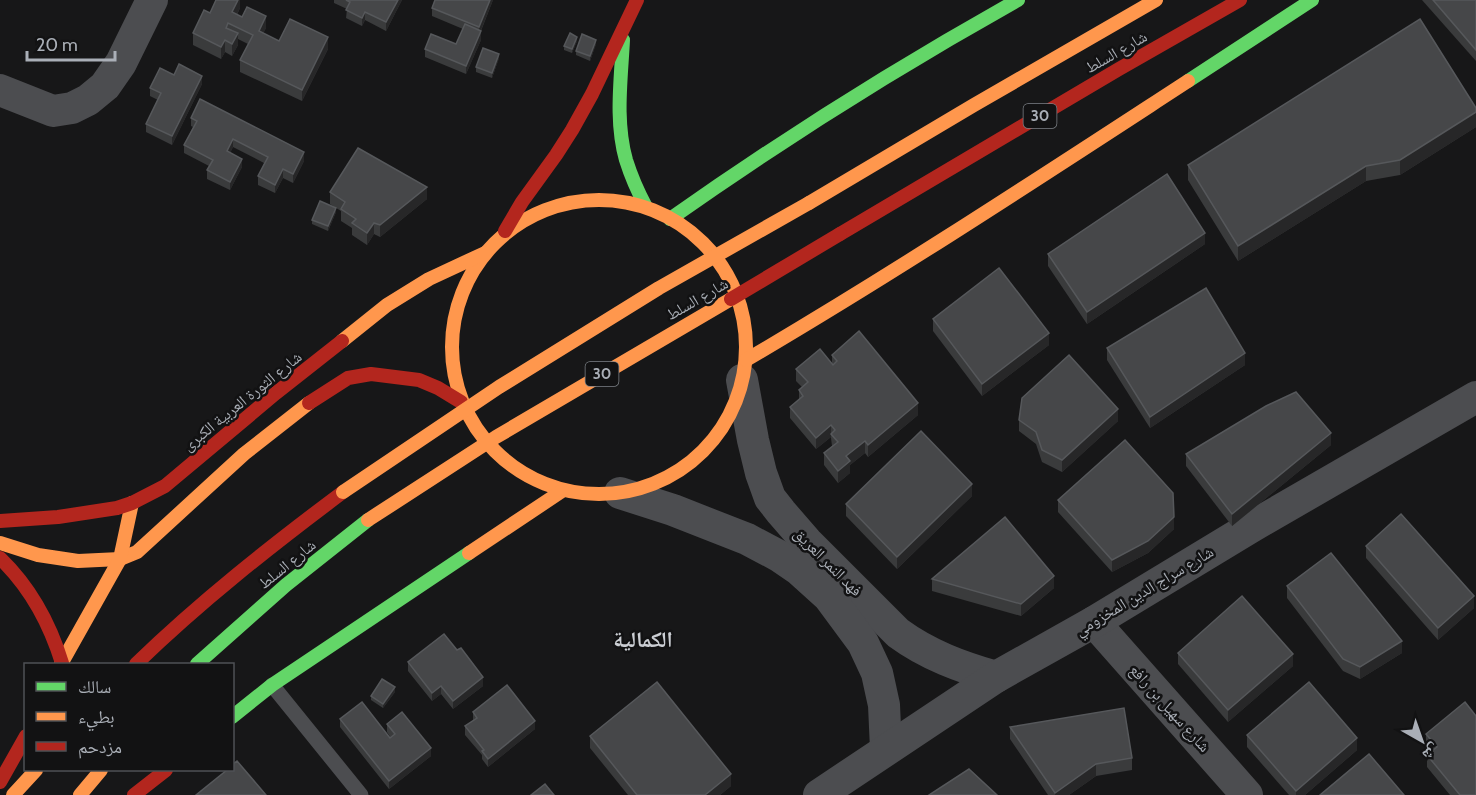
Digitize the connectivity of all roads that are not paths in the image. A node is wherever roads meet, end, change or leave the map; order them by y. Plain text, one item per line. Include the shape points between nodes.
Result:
1 (152, 0) edge
2 (637, 0) edge
3 (1018, 0) edge
4 (1156, 0) edge
5 (1240, 0) edge
6 (1312, 0) edge
7 (623, 26) junction
8 (0, 90) edge
9 (646, 207) junction
10 (670, 219) junction
11 (503, 235) junction
12 (485, 253) junction
13 (744, 370) junction
14 (1476, 397) edge
15 (460, 402) junction
16 (561, 491) junction
17 (620, 494) junction
18 (132, 503) junction
19 (0, 521) edge
20 (0, 543) edge
21 (0, 558) edge
22 (120, 559) junction
23 (838, 589) junction
24 (1094, 622) junction
25 (62, 663) edge
26 (63, 663) edge
27 (137, 663) edge
28 (199, 663) edge
29 (996, 677) junction
30 (272, 685) junction
31 (234, 715) edge
32 (24, 740) edge
33 (886, 749) junction
34 (35, 771) edge
35 (100, 771) edge
36 (165, 771) edge
37 (0, 782) edge
38 (13, 795) edge
39 (80, 795) edge
40 (134, 795) edge
41 (361, 795) edge
42 (819, 795) edge
43 (1247, 795) edge

1 - 8 street via 121,63 105,86 88,100 52,111
2 - 7 main road
3 - 10 main road via 846,100
4 - 27 main road, شارع السلط / 30, bridge via 649,294 499,387 287,533
5 - 28 main road, شارع السلط / 30, bridge via 496,437 368,520 286,585
6 - 13 main road
7 - 9 main road via 620,121 625,158
7 - 11 main road via 572,130
9 - 10 main road
9 - 11 main road via 619,200 582,200 547,209
10 - 13 main road via 705,244 730,278 744,318
11 - 12 main road
12 - 15 main road via 459,299 452,325 450,351
12 - 18 main road, شارع الثورة العربية الكبرى via 429,279 387,305 165,486
13 - 17 main road via 738,397 720,431 686,467 642,489
13 - 23 street, فهد النمر العريق via 758,462 771,498
14 - 24 street, شارع سراج الدين المخزومي
15 - 16 main road via 484,442 519,473
15 - 22 main road via 419,380 370,374 348,378 244,454 137,552
16 - 17 main road
16 - 30 main road
17 - 23 street, فهد النمر العريق via 747,539
18 - 19 main road, شارع الثورة العربية الكبرى via 100,512
18 - 22 main road
20 - 22 main road via 38,555 78,561
21 - 25 main road via 29,592 58,646
22 - 26 main road
23 - 29 street, فهد النمر العريق via 914,645 951,663
23 - 33 street, فهد النمر العريق via 878,674
24 - 29 street, شارع سراج الدين المخزومي
24 - 43 street, شارع سهيل بن رافع
29 - 33 street, شارع سراج الدين المخزومي
30 - 31 main road
30 - 41 lane
32 - 37 main road
33 - 42 street, شارع سراج الدين المخزومي
34 - 38 main road
35 - 39 main road
36 - 40 main road

